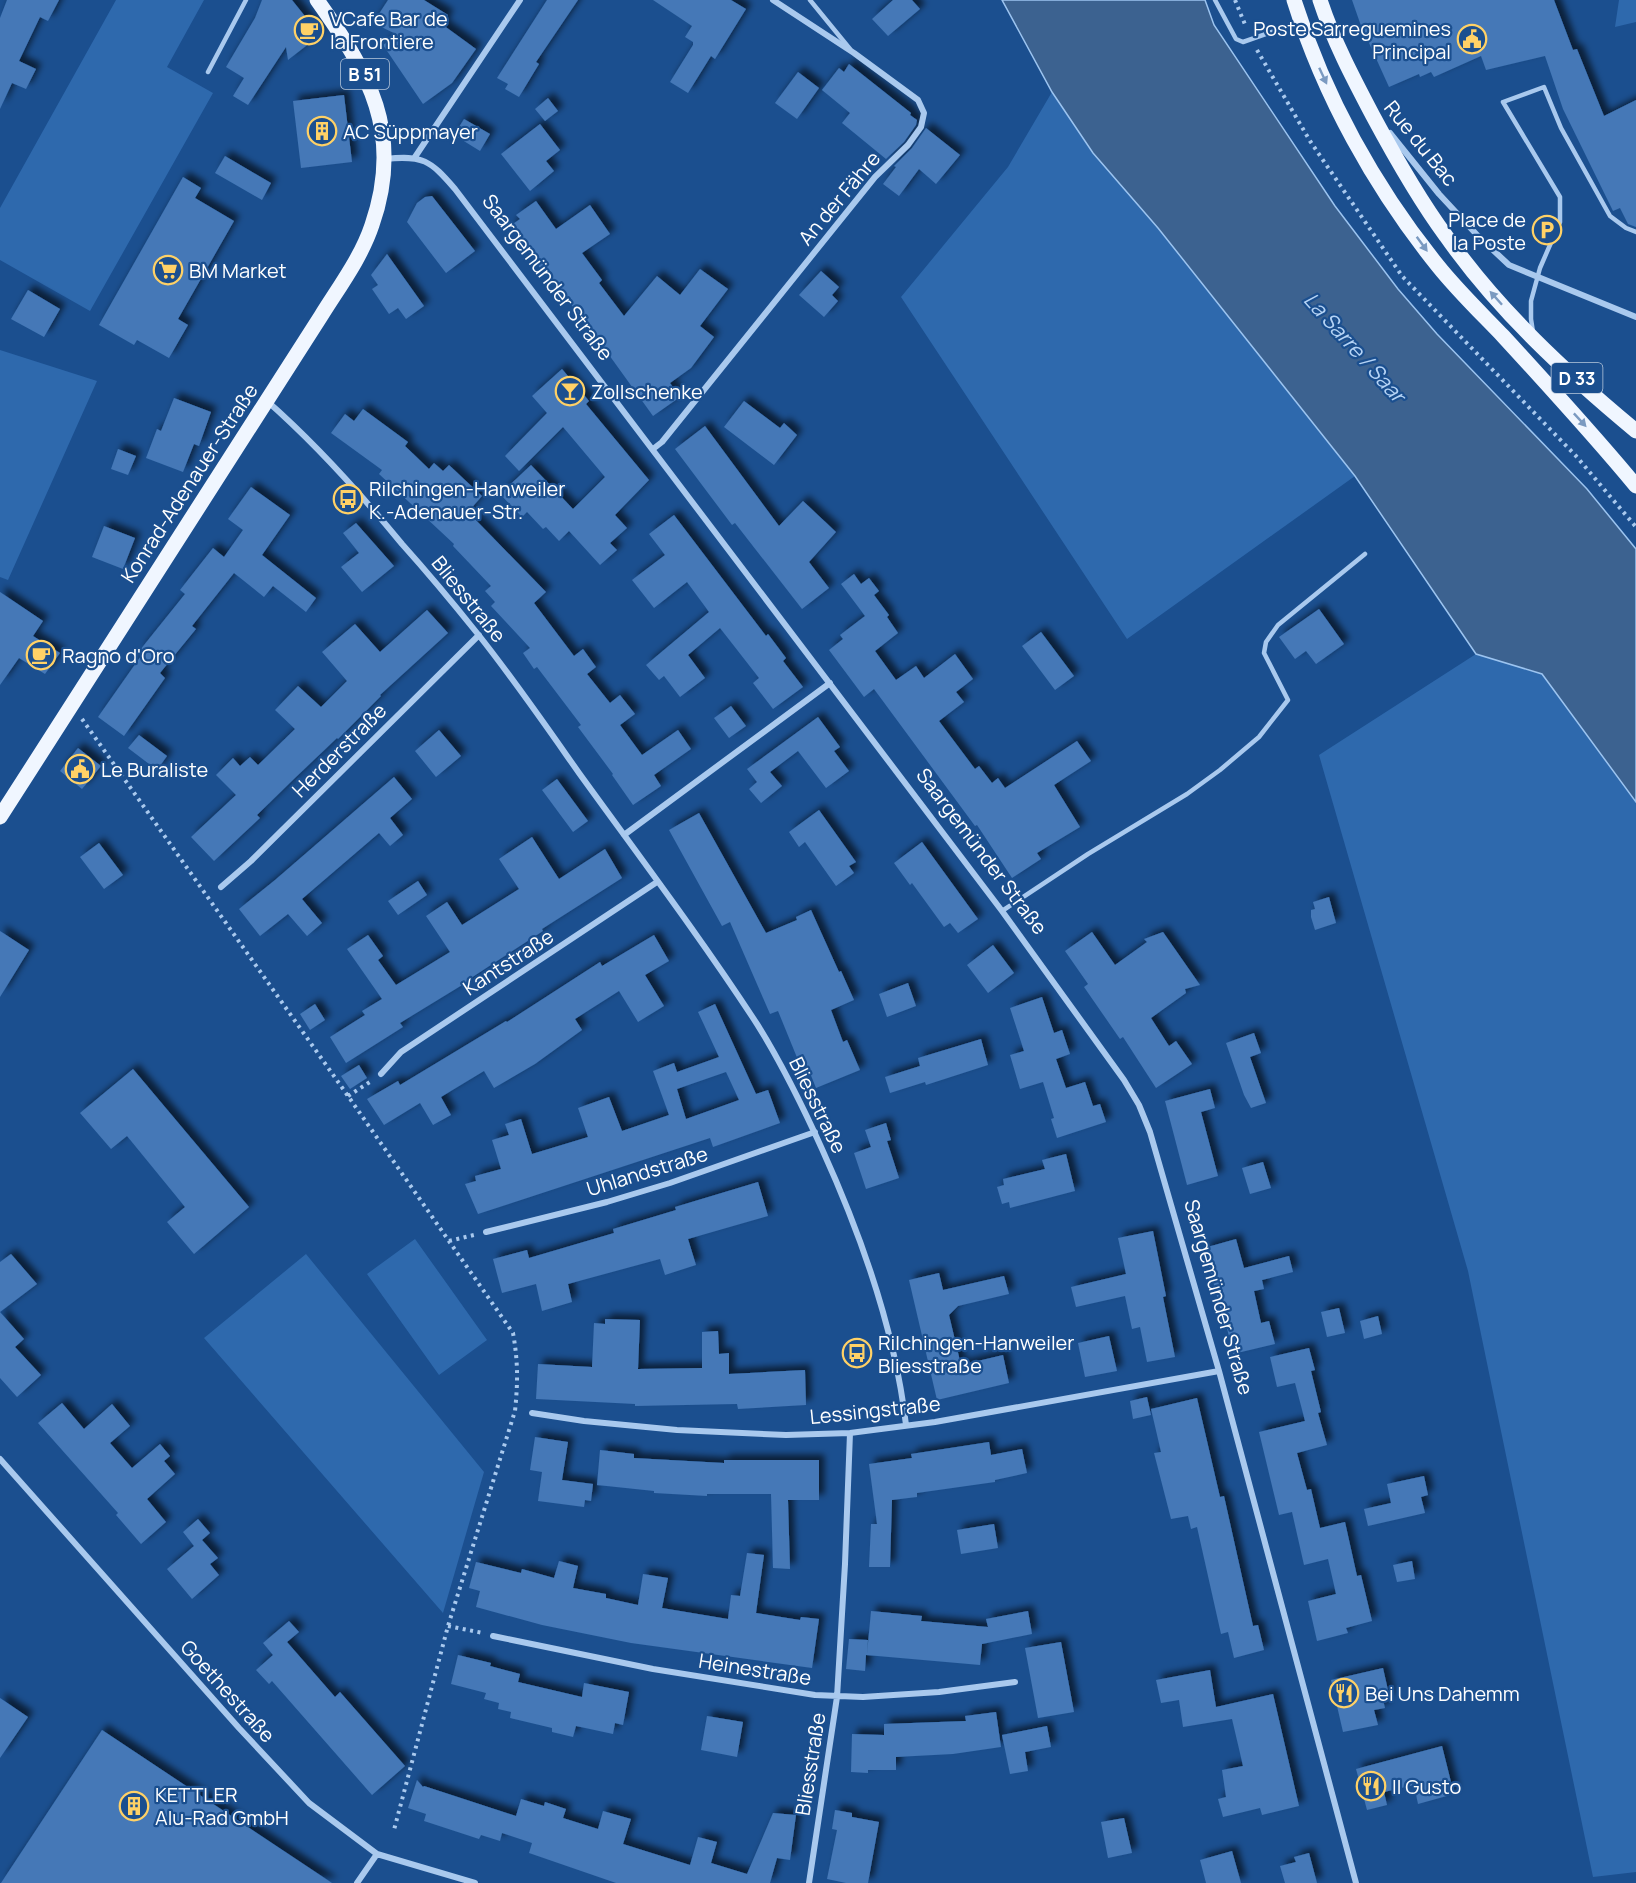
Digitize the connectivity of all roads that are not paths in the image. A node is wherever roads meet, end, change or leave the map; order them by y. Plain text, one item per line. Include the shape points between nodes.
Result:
1 (246, 0) edge
2 (317, 0) edge
3 (520, 0) edge
4 (773, 0) edge
5 (810, 0) edge
6 (1215, 0) edge
7 (1294, 0) edge
8 (1320, 0) edge
9 (1301, 22) junction
10 (854, 53) junction
11 (208, 72) dead end
12 (1363, 96) junction
13 (415, 157) junction
14 (384, 159) junction
15 (1636, 232) edge
16 (1538, 277) junction
17 (1636, 317) edge
18 (1535, 341) junction
19 (267, 401) junction
20 (1636, 430) edge
21 (653, 449) junction
22 (1636, 486) edge
23 (1365, 554) dead end
24 (478, 635) junction
25 (830, 683) junction
26 (0, 817) edge
27 (624, 835) junction
28 (657, 882) junction
29 (221, 886) dead end
30 (1002, 911) junction
31 (381, 1074) road end
32 (815, 1132) junction
33 (486, 1232) road end
34 (1219, 1371) junction
35 (532, 1413) dead end
36 (906, 1425) junction
37 (850, 1433) junction
38 (0, 1459) edge
39 (494, 1636) road end
40 (1015, 1682) dead end
41 (837, 1697) junction
42 (377, 1854) junction
43 (357, 1883) edge
44 (475, 1883) edge
45 (809, 1883) edge
46 (1356, 1883) edge

1 - 11 lane
2 - 14 main road, B 51 via 360,63 372,90
3 - 13 street
4 - 10 street, An der Fähre
5 - 10 lane
6 - 9 lane via 1236,39 1243,42
7 - 9 main road, D 33
8 - 12 main road, D 33
9 -> 22 main road, D 33 via 1352,136 1387,197 1439,267
10 - 21 street, An der Fähre via 918,100 924,113 921,127 875,177
12 - 16 street, Rue du Bac via 1415,166 1471,229 1509,265
18 -> 12 main road, D 33 via 1446,237 1404,174
13 - 14 street
13 - 21 street, Saargemünder Straße via 428,162 455,189
14 - 19 main road, Konrad-Adenauer-Straße via 372,226 357,257
15 - 16 lane via 1610,216 1561,128 1544,87 1503,102 1560,197 1560,222
16 - 17 street, Rue du Bac
16 - 18 lane via 1531,301
18 - 20 main road, D 33
19 - 24 street, Bliesstraße via 333,463
19 - 26 main road, Konrad-Adenauer-Straße
21 - 25 street, Saargemünder Straße
23 - 30 lane via 1278,625 1266,642 1264,653 1288,700 1259,737 1186,794
24 - 27 street, Bliesstraße
24 - 29 street, Herderstraße via 251,861
25 - 27 street
25 - 30 street, Saargemünder Straße
27 - 28 street, Bliesstraße
28 - 31 street, Kantstraße via 401,1052
28 - 32 street, Bliesstraße via 758,1026
30 - 34 street, Saargemünder Straße via 1138,1105 1150,1132
32 - 33 street, Uhlandstraße via 607,1202
32 - 36 street, Bliesstraße via 873,1278
34 - 36 street, Lessingstraße
34 - 46 street, Saargemünder Straße
35 - 37 street, Lessingstraße via 677,1430 786,1436
36 - 37 street, Lessingstraße
37 - 41 street, Bliesstraße
38 - 42 street, Goethestraße via 309,1803
39 - 41 street, Heinestraße via 653,1669
40 - 41 street, Heinestraße via 939,1692
41 - 45 street, Bliesstraße
42 - 43 street
42 - 44 street, Goethestraße

